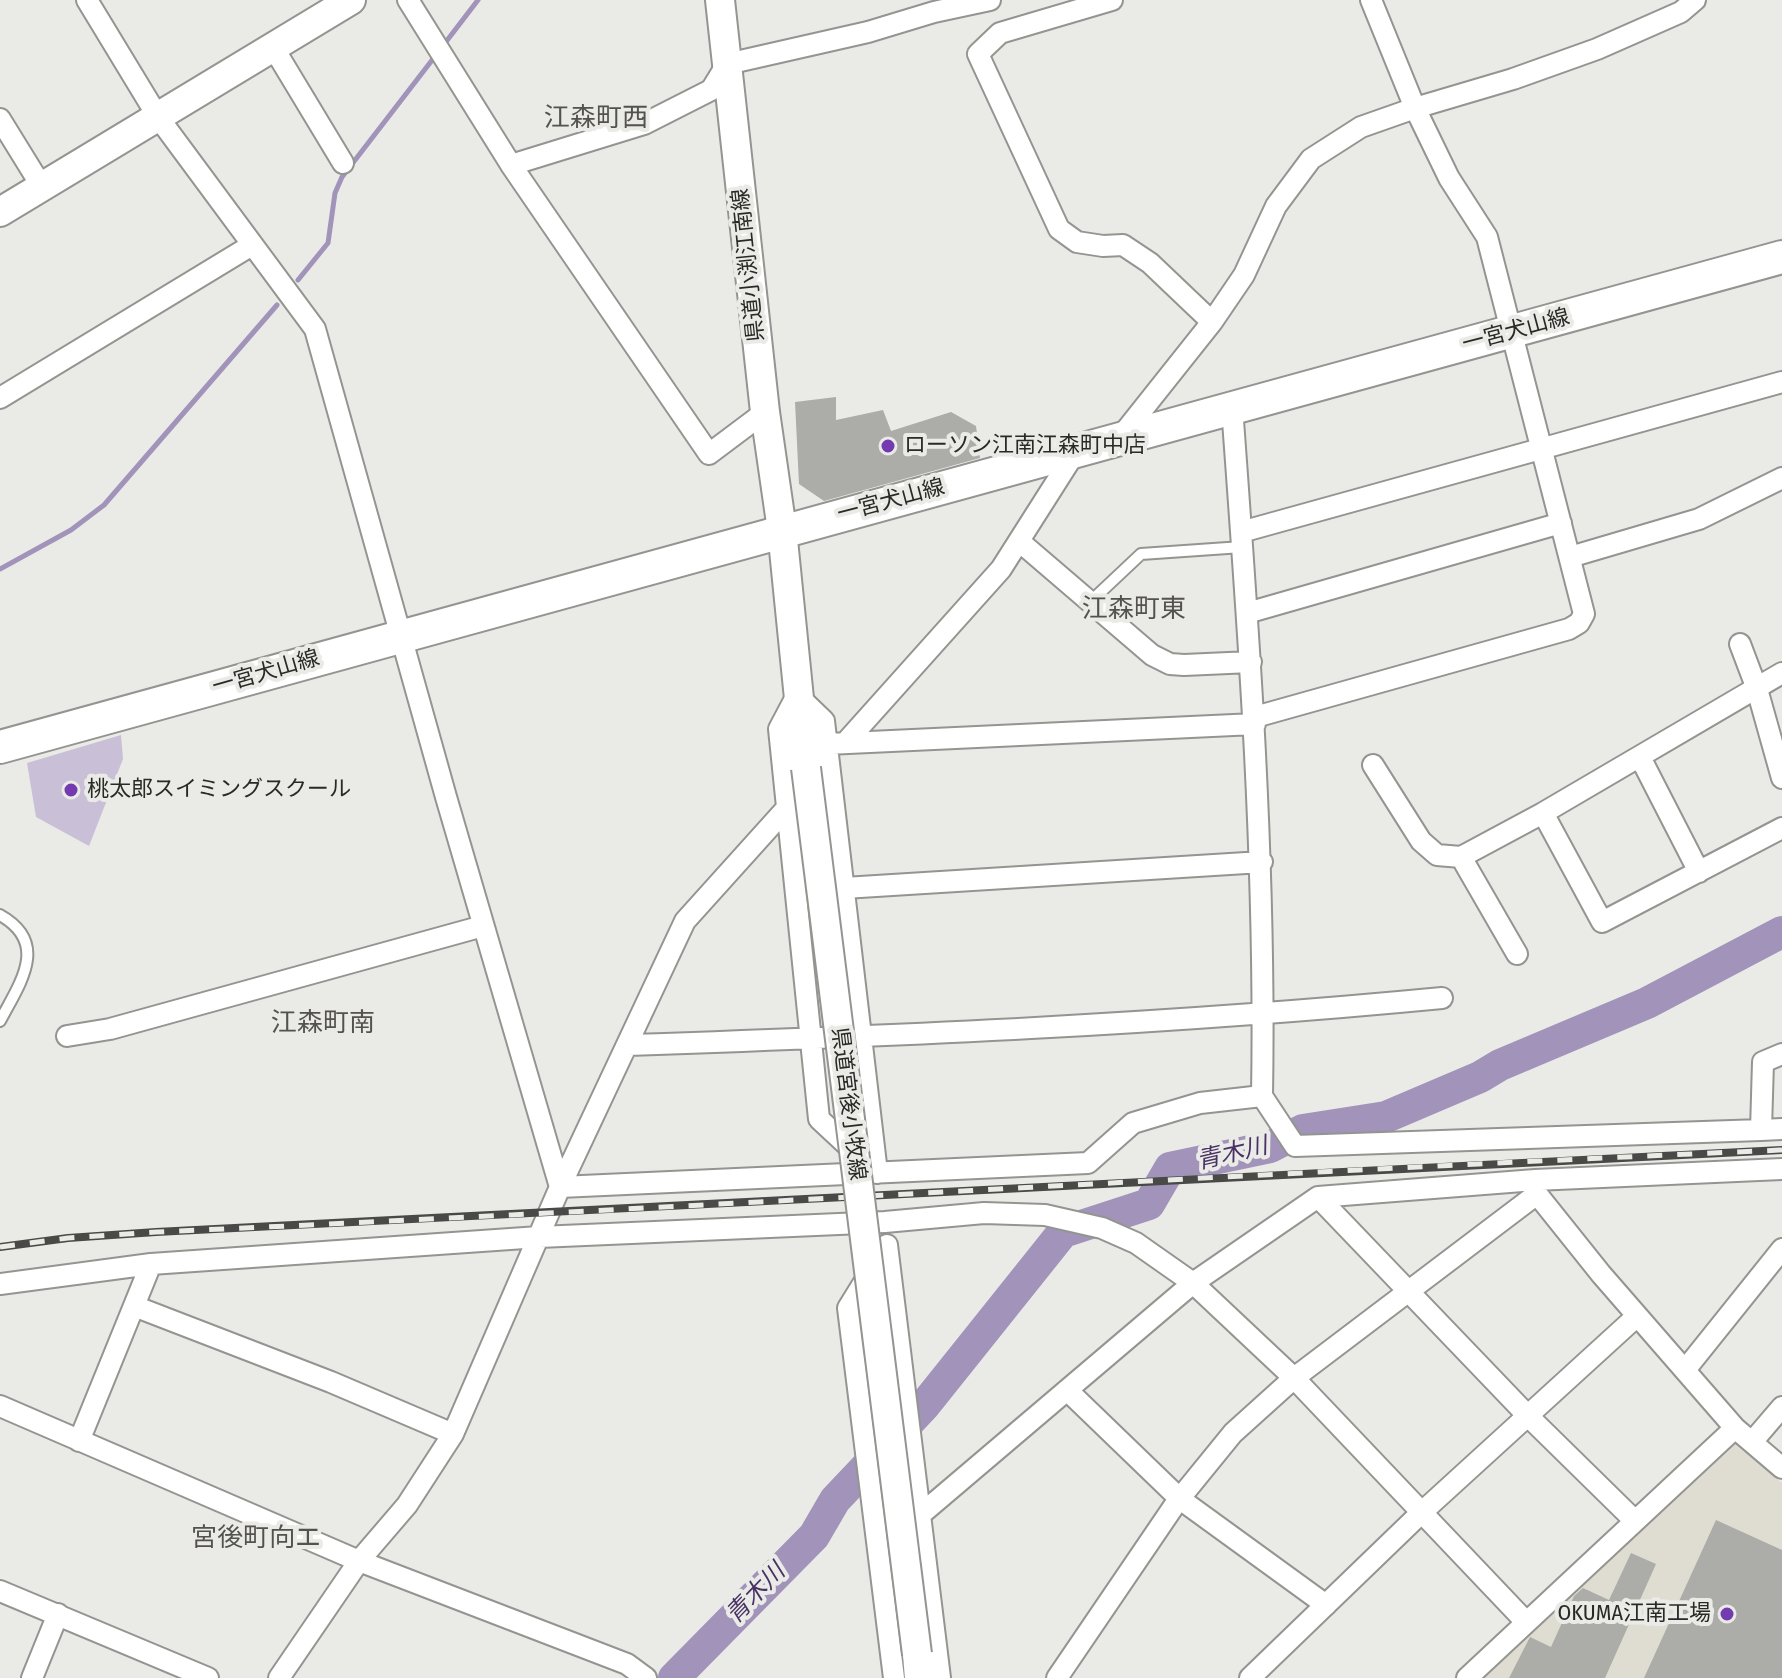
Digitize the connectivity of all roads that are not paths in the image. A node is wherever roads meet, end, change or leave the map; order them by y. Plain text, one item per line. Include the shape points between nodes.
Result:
1 (87, 0) edge
2 (351, 0) edge
3 (408, 0) edge
4 (720, 0) edge
5 (992, 0) edge
6 (1112, 0) edge
7 (1371, 0) edge
8 (1695, 0) edge
9 (1000, 33) junction
10 (273, 47) junction
11 (727, 64) junction
12 (1415, 108) junction
13 (158, 117) junction
14 (0, 119) edge
15 (343, 163) dead end
16 (511, 165) junction
17 (42, 187) junction
18 (0, 212) edge
19 (252, 245) junction
20 (1782, 257) edge
21 (1212, 322) junction
22 (1512, 333) junction
23 (1782, 382) edge
24 (0, 398) edge
25 (1232, 407) junction
26 (765, 412) junction
27 (1119, 439) junction
28 (1542, 450) junction
29 (1076, 451) junction
30 (1782, 478) edge
31 (1561, 523) junction
32 (782, 530) junction
33 (1242, 539) junction
34 (1019, 541) junction
35 (1570, 557) junction
36 (1090, 602) junction
37 (1247, 613) junction
38 (402, 635) junction
39 (1740, 644) dead end
40 (1251, 662) junction
41 (1782, 673) edge
42 (1757, 689) junction
43 (797, 695) junction
44 (1255, 721) junction
45 (836, 743) junction
46 (0, 747) edge
47 (1640, 757) junction
48 (1373, 765) dead end
49 (1782, 778) edge
50 (785, 810) junction
51 (1543, 813) junction
52 (1782, 828) edge
53 (1461, 857) junction
54 (1262, 862) junction
55 (1699, 872) junction
56 (844, 888) junction
57 (0, 915) edge
58 (483, 926) junction
59 (1517, 954) dead end
60 (1442, 998) dead end
61 (1264, 1015) junction
62 (0, 1021) edge
63 (67, 1036) dead end
64 (862, 1037) junction
65 (812, 1039) junction
66 (1782, 1041) edge
67 (628, 1045) junction
68 (1772, 1058) edge
69 (1262, 1096) junction
70 (1772, 1129) edge
71 (1782, 1169) edge
72 (877, 1173) junction
73 (560, 1187) junction
74 (1536, 1187) junction
75 (1318, 1197) junction
76 (885, 1222) junction
77 (539, 1237) junction
78 (887, 1245) junction
79 (1782, 1249) edge
80 (151, 1264) junction
81 (1193, 1283) junction
82 (0, 1284) edge
83 (1408, 1292) junction
84 (134, 1306) junction
85 (1637, 1316) junction
86 (1685, 1370) junction
87 (1294, 1378) junction
88 (1067, 1390) junction
89 (0, 1406) edge
90 (1782, 1407) edge
91 (1528, 1416) junction
92 (1735, 1428) junction
93 (453, 1434) junction
94 (79, 1441) junction
95 (1752, 1442) junction
96 (1782, 1468) edge
97 (1180, 1499) junction
98 (1421, 1513) junction
99 (920, 1515) junction
100 (1635, 1521) junction
101 (359, 1561) junction
102 (0, 1591) edge
103 (1326, 1605) junction
104 (58, 1614) junction
105 (1526, 1622) junction
106 (918, 1666) edge
107 (32, 1678) edge
108 (208, 1678) edge
109 (279, 1678) edge
110 (646, 1678) edge
111 (894, 1678) edge
112 (940, 1678) edge
113 (1057, 1678) edge
114 (1250, 1678) edge
115 (1467, 1678) edge

1 - 13 street
2 - 10 main road
3 - 16 street
4 - 11 main road, 県道小渕江南線
5 - 9 street
5 - 11 street
6 - 9 street
7 - 12 street
8 - 12 street via 1681,12 1597,49
9 - 21 street via 978,54 1059,229 1077,242 1123,245 1150,263
10 - 13 main road
10 - 15 street
11 - 16 street via 711,90 644,124
11 - 26 main road, 県道小渕江南線
12 - 21 street via 1361,127 1311,159 1276,206 1244,275
12 - 22 street via 1449,178 1487,237
13 - 17 main road
13 - 19 street
14 - 17 street
16 - 26 street via 709,454
17 - 18 main road
19 - 24 street
19 - 38 street via 315,329
20 - 22 main road, 一宮犬山線
21 - 27 street
22 - 25 main road, 一宮犬山線
22 - 28 street
23 - 28 street
25 - 27 main road, 一宮犬山線
25 - 33 street
26 - 32 main road, 県道小渕江南線
27 - 29 main road, 一宮犬山線
28 - 31 street
28 - 33 street
29 - 32 main road, 一宮犬山線
29 - 34 street
30 - 35 street via 1699,519
31 - 35 street
31 - 37 street
32 - 38 main road, 一宮犬山線
32 - 43 main road, 県道宮後小牧線
33 - 36 lane via 1141,554
33 - 37 street
34 - 36 street
34 - 45 street via 992,580
35 - 44 street via 1584,614 1569,629
36 - 40 street via 1170,664
37 - 40 street
38 - 46 main road, 一宮犬山線
38 - 58 street
39 - 42 street
40 - 44 street
41 - 42 street
42 - 47 street
42 - 49 street
43 - 45 street via 824,721
43 - 50 street via 779,729
43 - 106 main road, 県道宮後小牧線, bridge
44 - 45 street
44 - 54 street
45 - 56 street
47 - 51 street
47 - 55 street
48 - 53 street via 1421,841 1437,855
50 - 65 street
50 - 67 street via 685,921
51 - 53 street
51 - 55 street via 1602,922
52 - 55 street
53 - 59 street
54 - 56 street
54 - 61 street
56 - 64 street
57 - 62 lane via 15,924 29,950 26,972
58 - 63 street via 110,1029
58 - 73 street
60 - 61 street
61 - 64 street
61 - 69 street
64 - 65 street
64 - 72 street
65 - 67 street
65 - 72 street via 819,1119
66 - 68 street
67 - 73 street
68 - 70 street
69 - 70 street via 1290,1139
69 - 72 street via 1200,1103 1133,1123 1088,1163
71 - 74 street
72 - 73 street
73 - 77 street
74 - 75 street
74 - 83 street
74 - 85 street
75 - 81 street
75 - 83 street
76 - 77 street
76 - 78 street
76 - 81 street via 984,1213 1045,1215 1102,1228 1136,1243
77 - 80 street
77 - 93 street
78 - 99 street
78 - 111 street via 848,1308
79 - 86 street
80 - 82 street
80 - 84 street
81 - 87 street
81 - 88 street
83 - 87 street
83 - 91 street
84 - 93 street
84 - 94 street
85 - 86 street
85 - 91 street
86 - 92 street
87 - 97 street via 1233,1433
87 - 98 street
88 - 97 street
88 - 99 street
89 - 94 street
90 - 95 street
91 - 98 street
91 - 100 street
92 - 95 street
92 - 100 street
93 - 101 street via 407,1505
94 - 101 street
95 - 96 street
97 - 103 street
97 - 113 street
98 - 103 street
98 - 105 street
99 - 112 street
100 - 105 street
101 - 109 street
101 - 110 street via 627,1664
102 - 104 street
103 - 114 street
104 - 107 street
104 - 108 street
105 - 115 street

